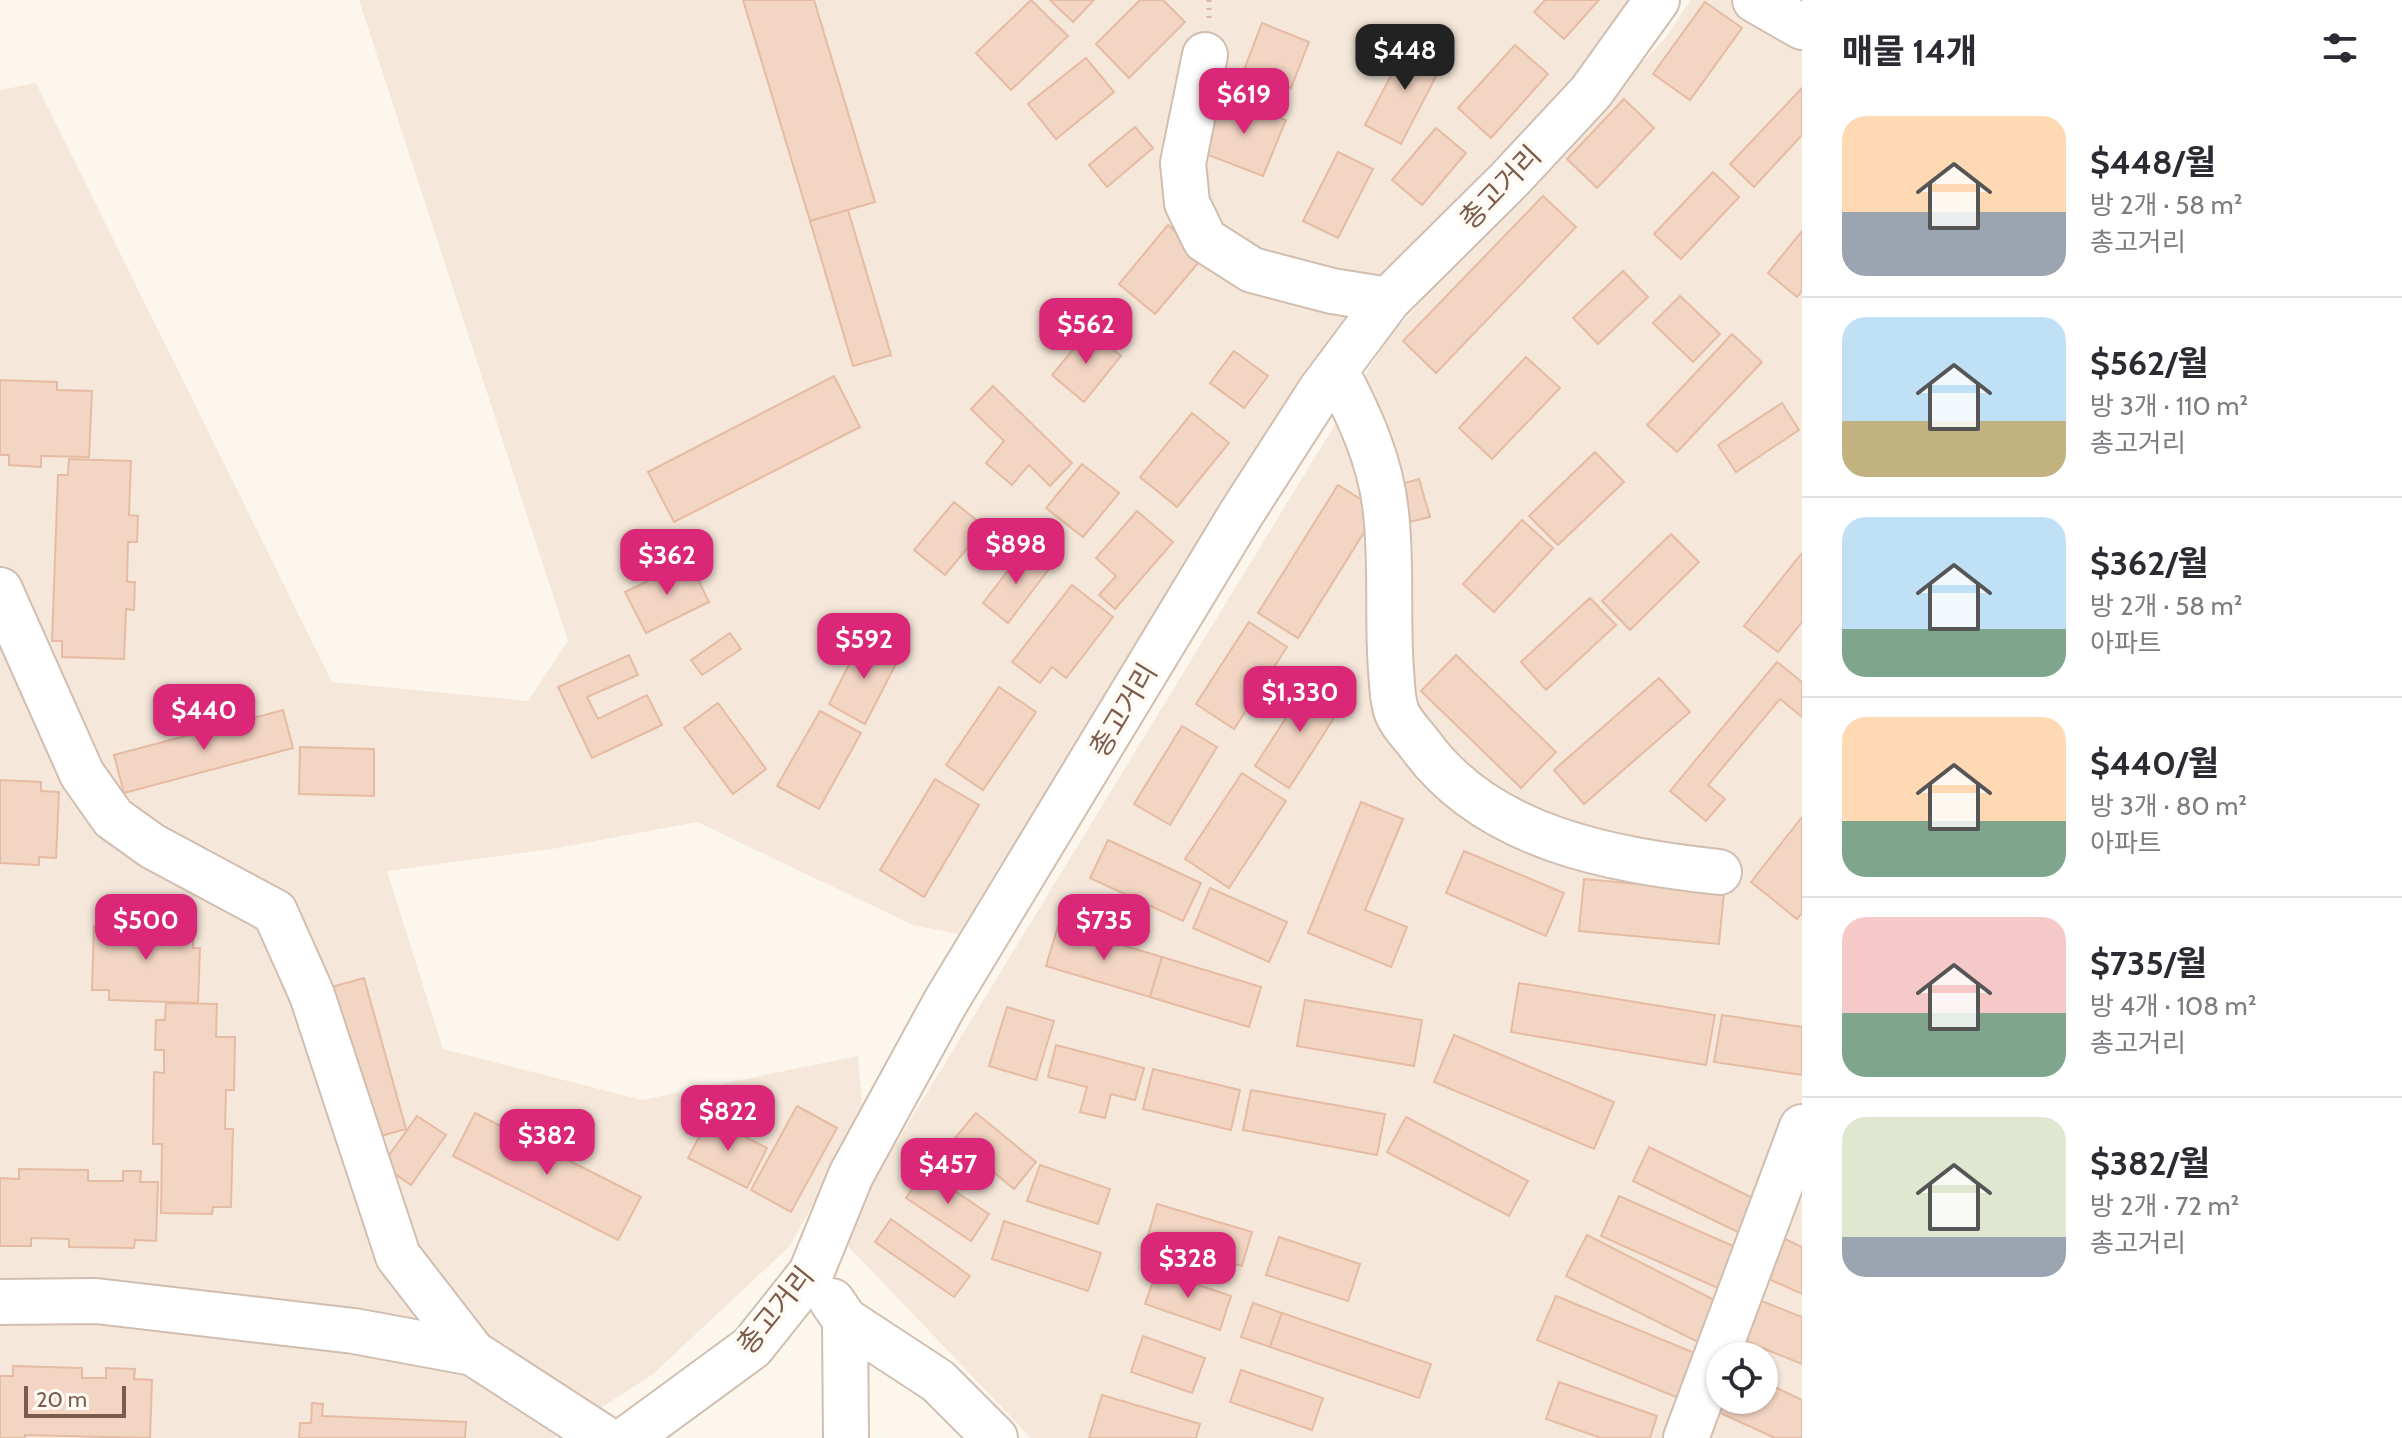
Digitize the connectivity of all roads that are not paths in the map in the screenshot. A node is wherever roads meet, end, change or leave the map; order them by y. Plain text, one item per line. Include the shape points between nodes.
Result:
1 (1657, 0) edge
2 (1755, 0) edge
3 (1802, 27) edge
4 (1205, 55) dead end
5 (1388, 300) junction
6 (1336, 371) junction
7 (0, 590) edge
8 (1719, 872) dead end
9 (1802, 1127) edge
10 (811, 1273) junction
11 (0, 1302) edge
12 (845, 1320) junction
13 (473, 1353) junction
14 (604, 1438) edge
15 (628, 1438) edge
16 (846, 1438) edge
17 (995, 1438) edge
18 (1686, 1438) edge

1 - 5 street, 총고거리 via 1591,92
2 - 3 street
4 - 5 street via 1183,163 1187,203 1205,240 1252,270
5 - 6 street, 총고거리
6 - 8 street via 1361,419 1386,512 1395,710 1437,767 1495,813 1545,837 1646,864
6 - 10 street, 총고거리 via 1241,514 945,1003 851,1175
7 - 13 street via 82,774 113,818 152,846 275,912 312,995 398,1256
9 - 18 street
10 - 12 street
10 - 15 street, 총고거리 via 752,1347
11 - 13 street via 96,1301 354,1331
12 - 16 street
12 - 17 street via 938,1381
13 - 14 street

